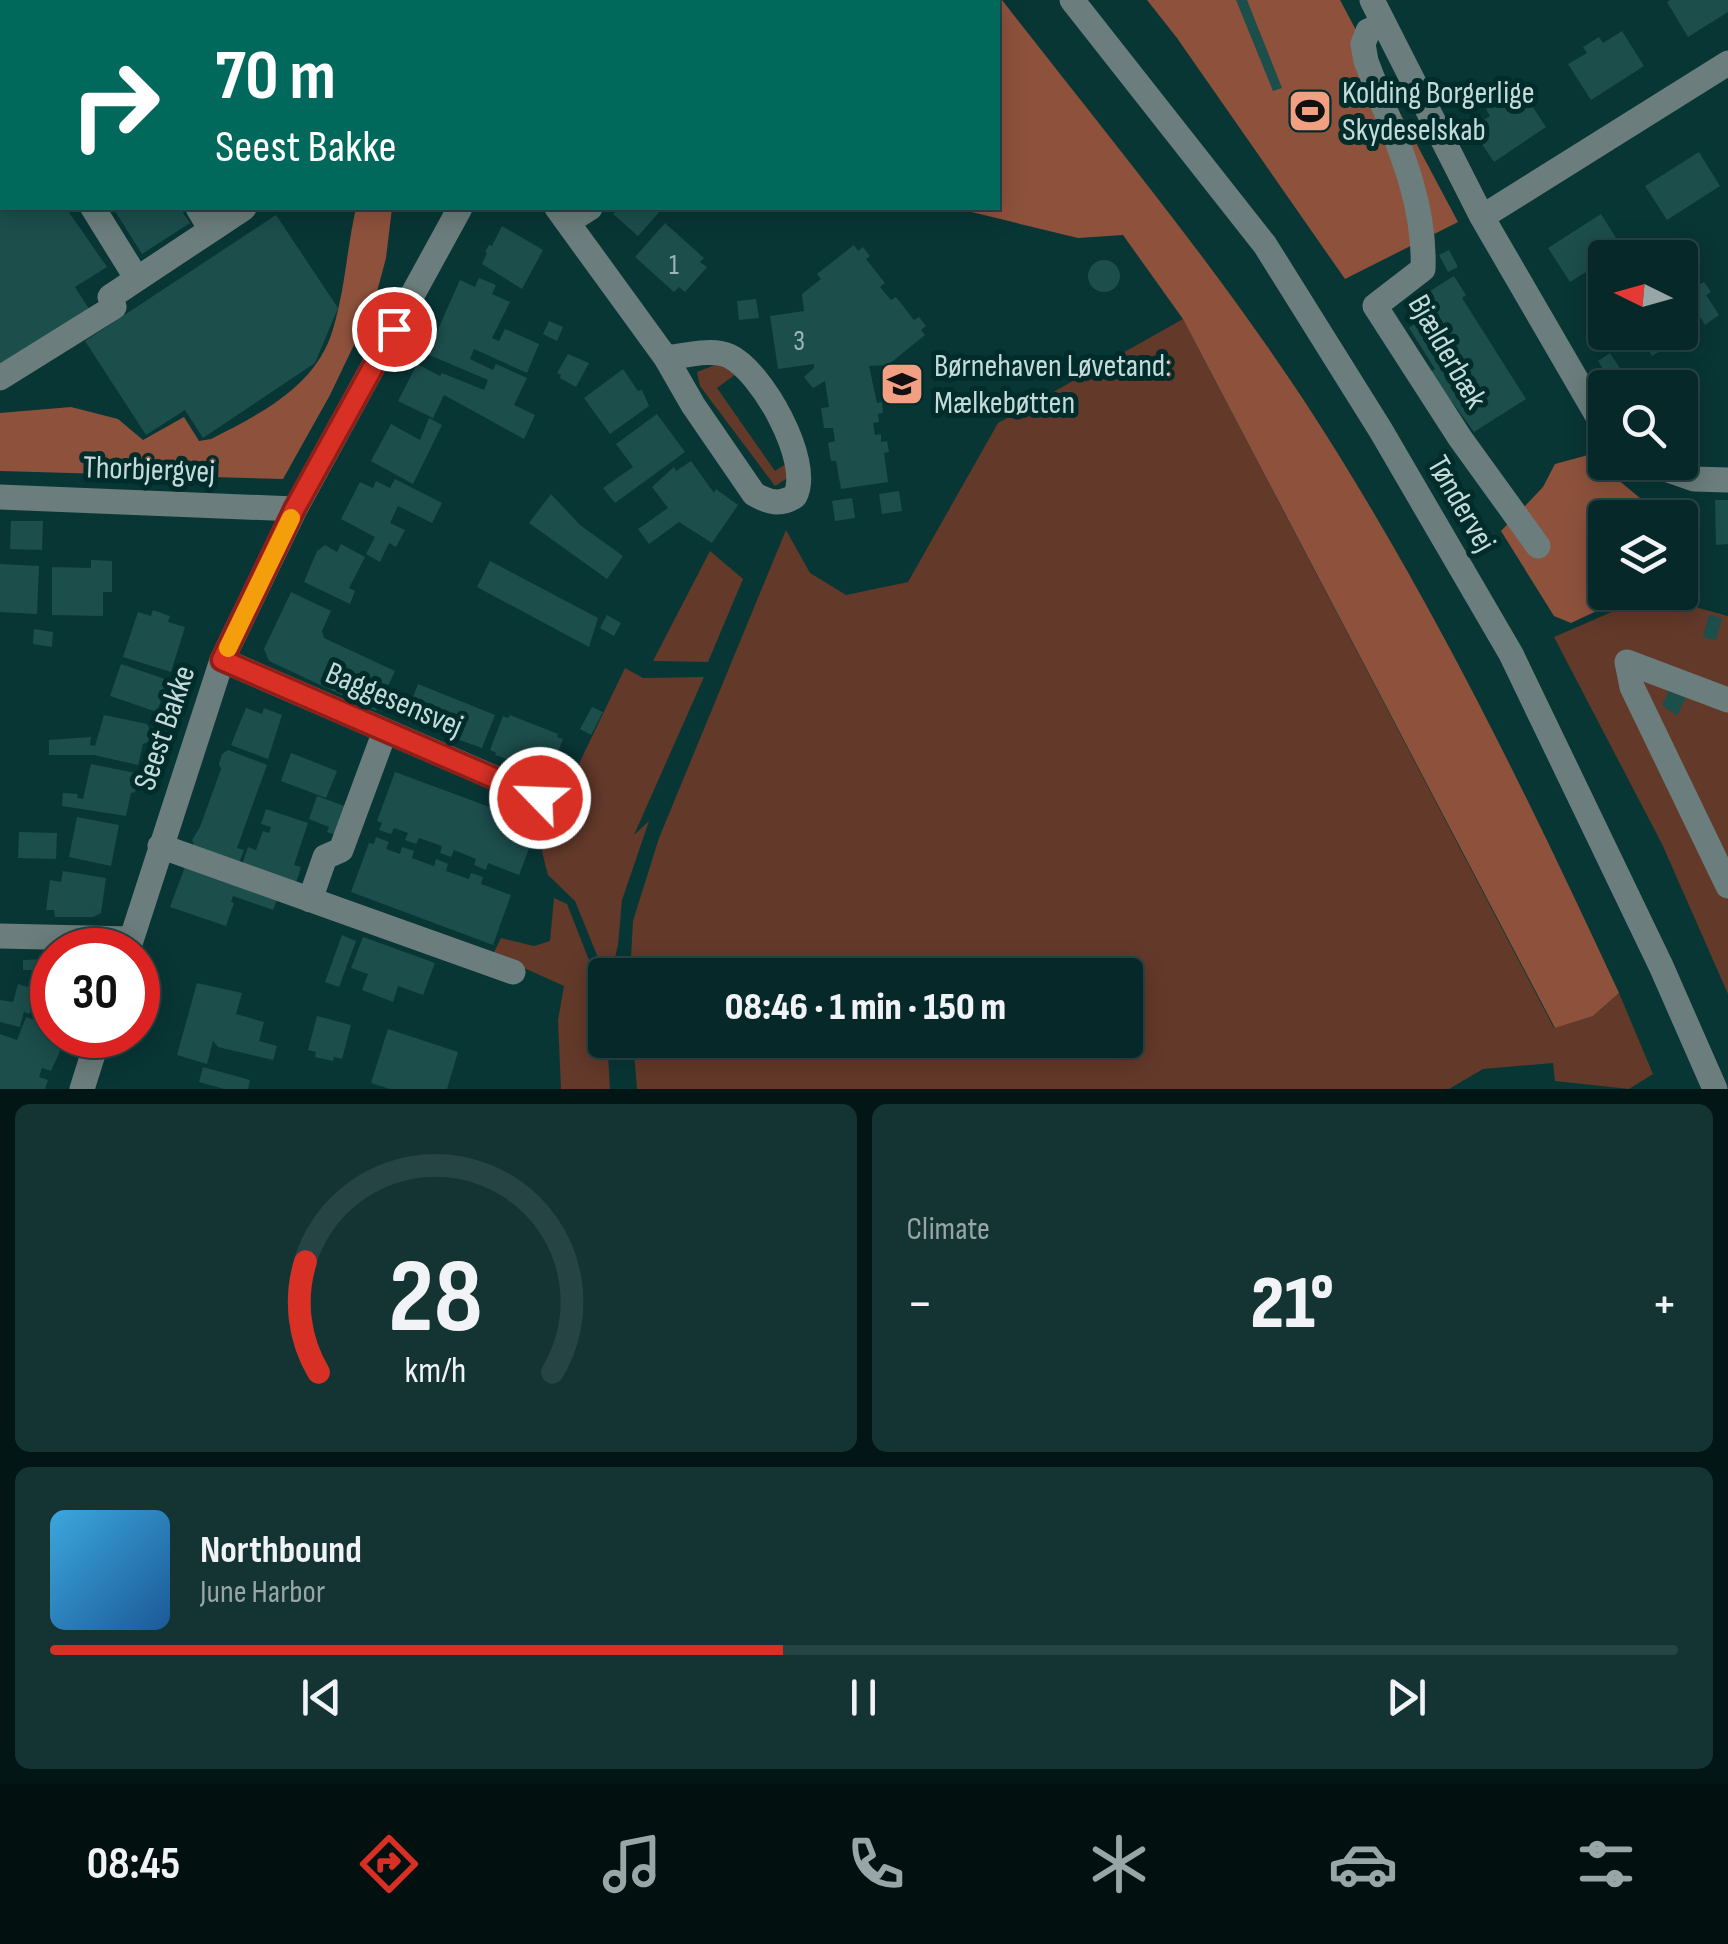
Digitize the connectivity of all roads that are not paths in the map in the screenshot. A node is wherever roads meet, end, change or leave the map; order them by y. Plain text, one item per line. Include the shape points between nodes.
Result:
1 (1072, 0) edge
2 (1372, 0) edge
3 (1382, 25) junction
4 (1728, 63) edge
5 (94, 210) edge
6 (236, 210) edge
7 (459, 210) edge
8 (562, 215) edge
9 (1482, 217) junction
10 (204, 218) edge
11 (137, 279) junction
12 (666, 358) junction
13 (0, 378) edge
14 (1588, 405) edge
15 (1698, 478) edge
16 (1728, 480) edge
17 (0, 496) edge
18 (295, 508) junction
19 (1538, 546) dead end
20 (222, 660) junction
21 (1728, 700) edge
22 (386, 731) junction
23 (540, 798) dead end
24 (160, 846) junction
25 (1728, 886) edge
26 (310, 900) junction
27 (134, 928) edge
28 (0, 936) edge
29 (30, 938) edge
30 (513, 972) dead end
31 (92, 1058) edge
32 (1710, 1088) edge
33 (82, 1089) edge

1 - 32 street, Tøndervej via 1265,245 1380,429 1511,654 1660,966
2 - 3 street
3 - 9 street
3 - 19 street, Bjælderbæk via 1368,31 1366,61 1404,161 1424,244 1423,269 1376,306
4 - 9 street
5 - 11 street
6 - 10 street
7 - 18 street, Seest Bakke
8 - 12 street
9 - 14 street
10 - 11 street
11 - 13 street via 110,297 114,306
12 - 12 street via 754,494 768,502 796,496 798,456 744,366 728,355
15 - 16 street
17 - 18 street, Thorbjergvej
18 - 20 street, Seest Bakke
20 - 22 street, Baggesensvej
20 - 24 street, Seest Bakke
21 - 25 street via 1626,662 1632,688
22 - 23 street, Baggesensvej
22 - 26 street via 342,850 325,857
24 - 26 street
24 - 27 street, Seest Bakke
26 - 30 street
28 - 29 street
31 - 33 street

